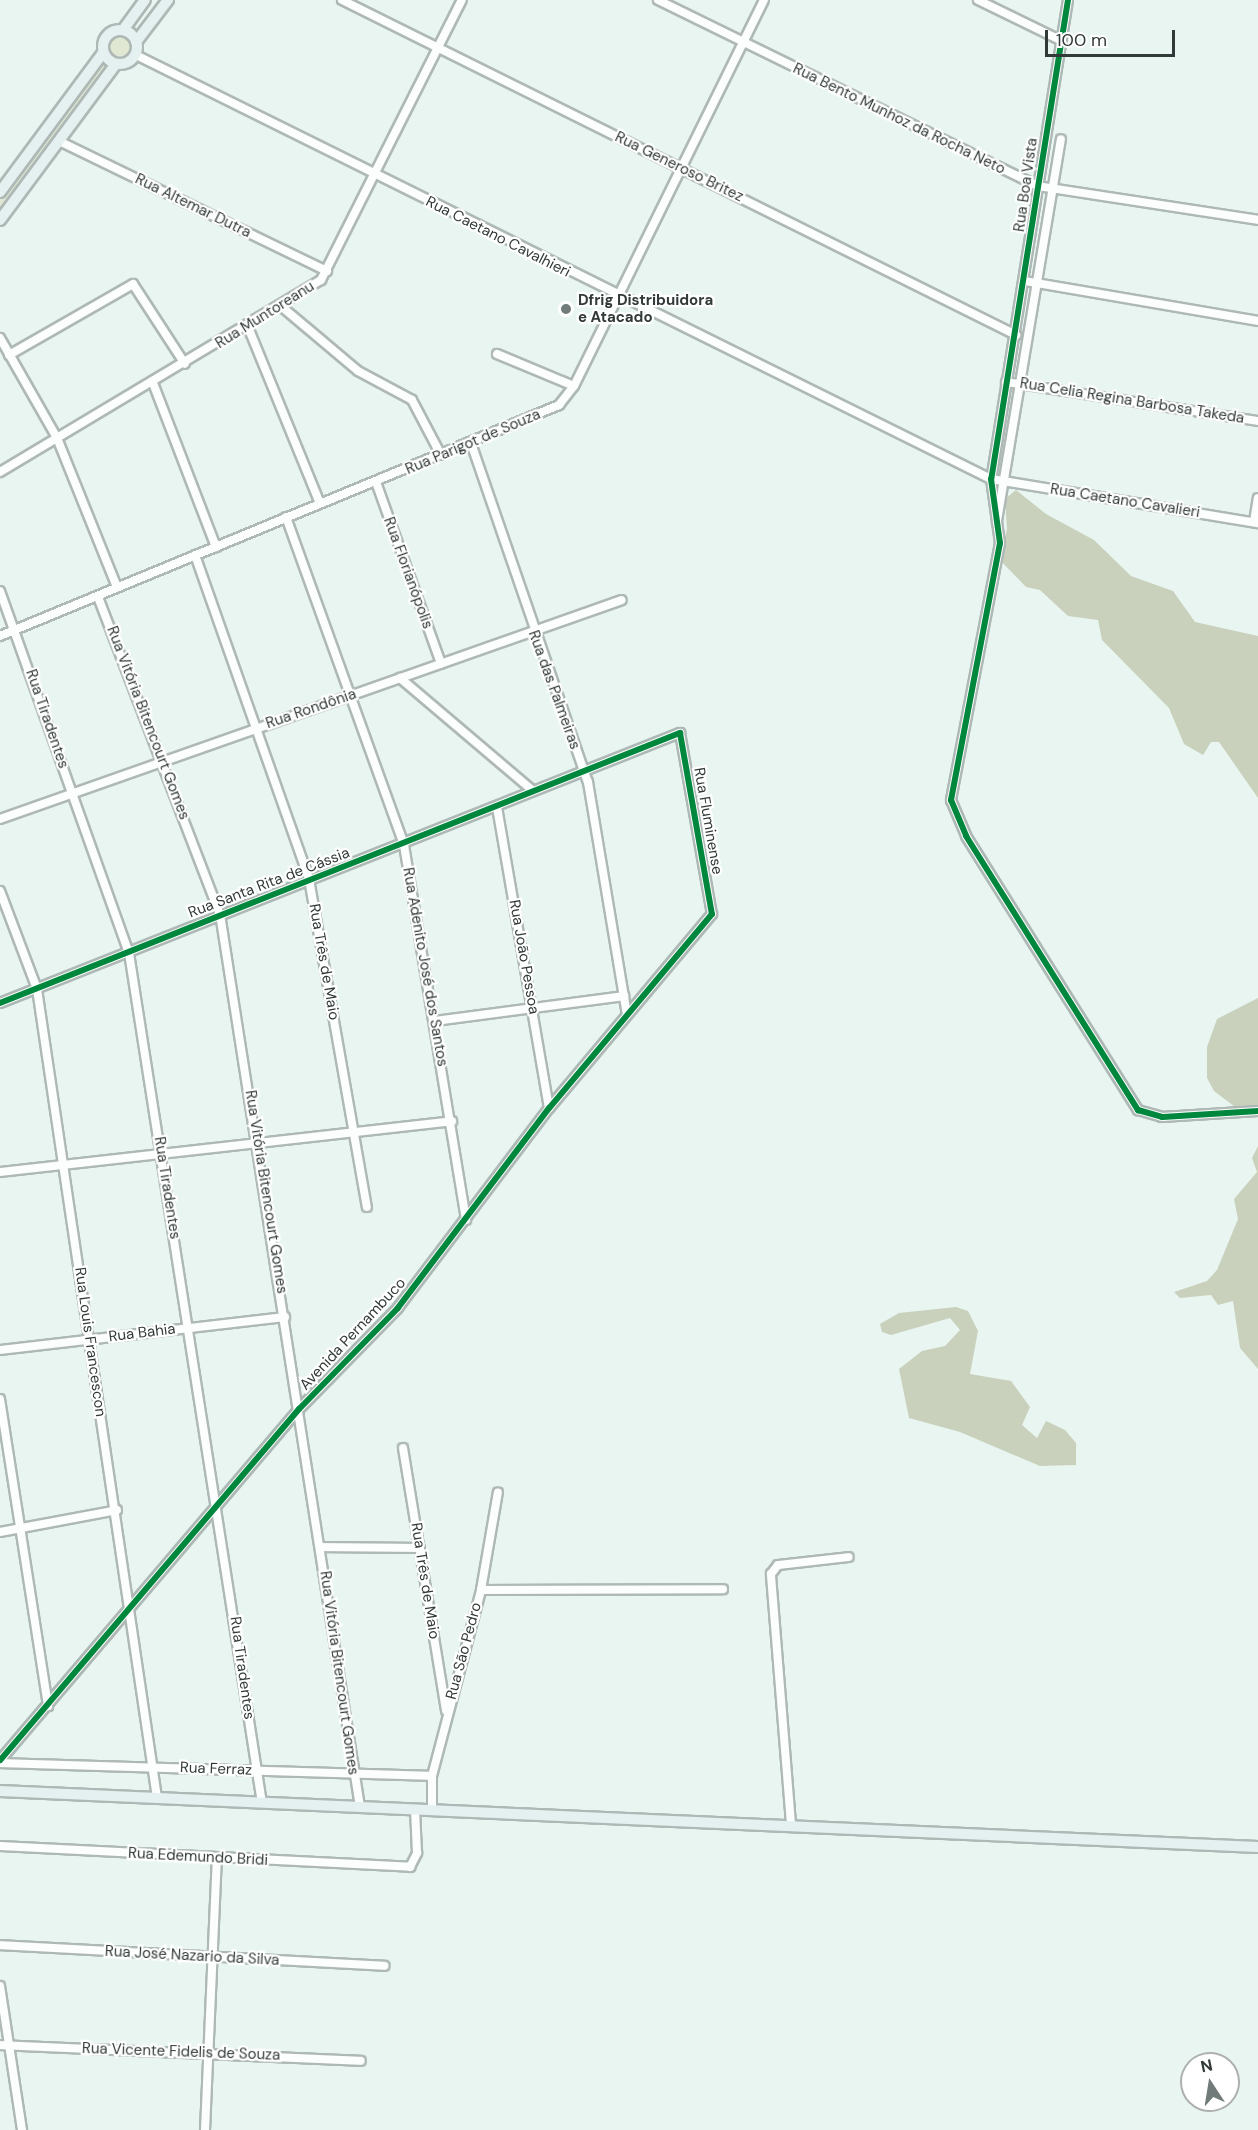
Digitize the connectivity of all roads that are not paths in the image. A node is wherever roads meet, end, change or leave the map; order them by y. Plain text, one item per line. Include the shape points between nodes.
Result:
1 (145, 0) edge
2 (168, 0) edge
3 (342, 0) edge
4 (462, 0) edge
5 (658, 0) edge
6 (764, 0) edge
7 (978, 0) edge
8 (1068, 0) edge
9 (123, 30) junction
10 (1062, 41) junction
11 (136, 42) junction
12 (743, 42) junction
13 (438, 48) junction
14 (103, 54) junction
15 (135, 54) junction
16 (116, 64) junction
17 (1061, 139) dead end
18 (59, 141) junction
19 (682, 169) junction
20 (378, 176) junction
21 (1037, 186) junction
22 (1054, 188) junction
23 (0, 192) edge
24 (0, 220) edge
25 (1258, 220) edge
26 (327, 272) junction
27 (1025, 281) junction
28 (1040, 284) junction
29 (617, 296) junction
30 (282, 307) junction
31 (1258, 321) edge
32 (248, 327) junction
33 (1016, 334) junction
34 (0, 338) edge
35 (497, 354) dead end
36 (9, 355) junction
37 (185, 364) junction
38 (1006, 382) junction
39 (153, 383) junction
40 (1022, 384) junction
41 (574, 386) junction
42 (1258, 421) edge
43 (57, 438) junction
44 (471, 443) junction
45 (441, 455) junction
46 (0, 472) edge
47 (991, 479) junction
48 (376, 482) junction
49 (1007, 483) junction
50 (1258, 498) edge
51 (320, 502) junction
52 (285, 517) junction
53 (997, 521) junction
54 (1256, 522) edge
55 (216, 547) junction
56 (195, 555) junction
57 (117, 588) junction
58 (0, 591) edge
59 (98, 597) junction
60 (622, 600) dead end
61 (15, 630) junction
62 (533, 631) junction
63 (0, 636) edge
64 (441, 664) junction
65 (400, 678) junction
66 (350, 696) junction
67 (259, 728) junction
68 (680, 733) joint
69 (163, 760) junction
70 (582, 771) junction
71 (532, 790) junction
72 (73, 793) junction
73 (497, 807) junction
74 (0, 819) edge
75 (404, 845) junction
76 (309, 879) junction
77 (0, 891) edge
78 (220, 914) junction
79 (712, 914) joint
80 (129, 953) junction
81 (37, 989) junction
82 (624, 996) junction
83 (0, 1003) edge
84 (532, 1007) junction
85 (627, 1014) junction
86 (435, 1021) junction
87 (549, 1108) junction
88 (1258, 1111) edge
89 (452, 1121) junction
90 (356, 1132) junction
91 (258, 1142) junction
92 (161, 1152) junction
93 (67, 1164) junction
94 (0, 1172) edge
95 (367, 1207) dead end
96 (466, 1220) junction
97 (285, 1317) junction
98 (189, 1327) junction
99 (88, 1340) junction
100 (0, 1350) edge
101 (0, 1399) edge
102 (299, 1409) junction
103 (403, 1448) dead end
104 (498, 1492) dead end
105 (218, 1505) junction
106 (117, 1510) junction
107 (21, 1528) junction
108 (0, 1532) edge
109 (321, 1547) junction
110 (420, 1548) junction
111 (849, 1557) dead end
112 (723, 1589) dead end
113 (481, 1590) junction
114 (130, 1606) junction
115 (48, 1706) junction
116 (447, 1714) junction
117 (0, 1762) edge
118 (154, 1766) junction
119 (257, 1770) junction
120 (354, 1773) junction
121 (432, 1776) junction
122 (0, 1791) edge
123 (157, 1798) junction
124 (262, 1803) junction
125 (360, 1807) junction
126 (415, 1809) junction
127 (432, 1810) junction
128 (791, 1824) junction
129 (0, 1846) edge
130 (1258, 1847) edge
131 (217, 1859) junction
132 (0, 1945) edge
133 (213, 1957) junction
134 (384, 1966) dead end
135 (0, 1986) edge
136 (5, 2045) edge
137 (210, 2052) junction
138 (361, 2061) dead end
139 (22, 2130) edge
140 (205, 2130) edge

1 - 9 main road
2 - 11 main road
3 - 13 street, Rua Generoso Britez
4 - 13 street, Rua Muntoreanu
5 - 12 street, Rua Bento Munhoz da Rocha Neto
6 - 12 street, Rua Parigot de Souza
7 - 10 street
8 - 10 street, Rua Boa Vista
9 - 11 main road
9 - 14 main road via 106,36
10 - 21 street, Rua Boa Vista
11 - 15 main road
12 - 19 street, Rua Parigot de Souza
12 - 21 street, Rua Bento Munhoz da Rocha Neto
13 - 19 street, Rua Generoso Britez
13 - 20 street, Rua Muntoreanu
14 - 16 main road
14 - 23 main road
15 - 16 main road
15 - 20 street, Rua Caetano Cavalhieri
16 - 18 main road
17 - 22 street, Rua Boa Vista
18 - 24 main road
18 - 26 street, Rua Altemar Dutra
19 - 29 street, Rua Parigot de Souza
19 - 33 street, Rua Generoso Britez
20 - 26 street, Rua Muntoreanu
20 - 29 street, Rua Caetano Cavalhieri
21 - 22 street, Rua Bento Munhoz da Rocha Neto
21 - 27 street, Rua Boa Vista
22 - 25 street, Rua Bento Munhoz da Rocha Neto
22 - 28 street, Rua Boa Vista
26 - 30 street, Rua Muntoreanu
27 - 28 street
27 - 33 street, Rua Boa Vista
28 - 31 street
28 - 40 street, Rua Boa Vista
29 - 41 street, Rua Parigot de Souza
29 - 47 street, Rua Caetano Cavalhieri
30 - 32 street, Rua Muntoreanu
30 - 45 street via 358,371 412,400
32 - 37 street, Rua Muntoreanu
32 - 51 street
33 - 38 street, Rua Boa Vista
34 - 36 street
35 - 41 street
36 - 37 street via 133,284
36 - 43 street
37 - 39 street, Rua Muntoreanu
38 - 40 street, Rua Celia Regina Barbosa Takeda
38 - 47 street, Rua Boa Vista
39 - 43 street, Rua Muntoreanu
39 - 55 street
40 - 42 street, Rua Celia Regina Barbosa Takeda
40 - 49 street, Rua Boa Vista
41 - 44 street, Rua Parigot de Souza via 559,405 533,420
43 - 46 street, Rua Muntoreanu
43 - 57 street
44 - 45 street, Rua Parigot de Souza
44 - 62 street, Rua das Palmeiras
45 - 48 street, Rua Parigot de Souza
47 - 49 street, Rua Caetano Cavalieri
47 - 53 street, Rua Boa Vista
48 - 51 street, Rua Parigot de Souza
48 - 64 street, Rua Florianópolis
49 - 53 street, Rua Boa Vista
49 - 54 street, Rua Caetano Cavalieri
50 - 54 street
51 - 52 street, Rua Parigot de Souza
52 - 55 street, Rua Parigot de Souza
52 - 66 street, Rua Adenito José dos Santos
53 - 88 street via 1000,543 951,786 955,811 1138,1110 1162,1117
55 - 56 street, Rua Parigot de Souza
56 - 57 street, Rua Parigot de Souza
56 - 67 street, Rua Três de Maio
57 - 59 street, Rua Parigot de Souza
58 - 61 street, Rua Tiradentes
59 - 61 street, Rua Parigot de Souza
59 - 69 street, Rua Vitória Bitencourt Gomes
60 - 62 street, Rua Rondônia
61 - 63 street, Rua Parigot de Souza
61 - 72 street, Rua Tiradentes
62 - 64 street, Rua Rondônia
62 - 70 street, Rua das Palmeiras
64 - 65 street, Rua Rondônia
65 - 66 street, Rua Rondônia
65 - 71 street
66 - 67 street, Rua Rondônia
66 - 75 street, Rua Adenito José dos Santos
67 - 69 street, Rua Rondônia
67 - 76 street, Rua Três de Maio
68 - 70 street, Rua Santa Rita de Cássia
68 - 79 street, Rua Fluminense
69 - 72 street, Rua Rondônia
69 - 78 street, Rua Vitória Bitencourt Gomes
70 - 71 street, Rua Santa Rita de Cássia
70 - 82 street, Rua das Palmeiras
71 - 73 street, Rua Santa Rita de Cássia
72 - 74 street, Rua Rondônia
72 - 80 street, Rua Tiradentes
73 - 75 street, Rua Santa Rita de Cássia
73 - 84 street, Rua João Pessoa
75 - 76 street, Rua Santa Rita de Cássia
75 - 86 street, Rua Adenito José dos Santos
76 - 78 street, Rua Santa Rita de Cássia
76 - 90 street, Rua Três de Maio
77 - 81 street, Rua Louis Francescon
78 - 80 street, Rua Santa Rita de Cássia
78 - 91 street, Rua Vitória Bitencourt Gomes
79 - 85 street, Avenida Pernambuco
80 - 81 street, Rua Santa Rita de Cássia
80 - 92 street, Rua Tiradentes
81 - 83 street, Rua Santa Rita de Cássia
81 - 93 street, Rua Louis Francescon
82 - 84 street
82 - 85 street, Rua das Palmeiras
84 - 86 street
84 - 87 street, Rua João Pessoa
85 - 87 street, Avenida Pernambuco
86 - 89 street, Rua Adenito José dos Santos
87 - 96 street, Avenida Pernambuco
89 - 90 street
89 - 96 street, Rua Adenito José dos Santos
90 - 91 street
90 - 95 street, Rua Três de Maio
91 - 92 street
91 - 97 street, Rua Vitória Bitencourt Gomes
92 - 93 street
92 - 98 street, Rua Tiradentes
93 - 94 street
93 - 99 street, Rua Louis Francescon
96 - 102 street, Avenida Pernambuco via 398,1308
97 - 98 street, Rua Bahia
97 - 102 street, Rua Vitória Bitencourt Gomes
98 - 99 street, Rua Bahia
98 - 105 street, Rua Tiradentes
99 - 100 street, Rua Bahia
99 - 106 street, Rua Louis Francescon
101 - 107 street
102 - 105 street, Avenida Pernambuco
102 - 109 street, Rua Vitória Bitencourt Gomes
103 - 110 street, Rua Três de Maio
104 - 113 street, Rua São Pedro
105 - 114 street, Avenida Pernambuco
105 - 119 street, Rua Tiradentes
106 - 107 street
106 - 114 street, Rua Louis Francescon
107 - 108 street
107 - 115 street
109 - 110 street
109 - 120 street, Rua Vitória Bitencourt Gomes
110 - 116 street, Rua Três de Maio
111 - 128 street via 778,1565 771,1575
112 - 113 street
113 - 116 street, Rua São Pedro
114 - 115 street, Avenida Pernambuco
114 - 118 street, Rua Louis Francescon
115 - 117 street, Avenida Pernambuco
116 - 121 street, Rua São Pedro
117 - 118 street, Rua Ferraz
118 - 119 street, Rua Ferraz
118 - 123 street, Rua Louis Francescon
119 - 120 street, Rua Ferraz
119 - 124 street, Rua Tiradentes
120 - 121 street, Rua Ferraz
120 - 125 street, Rua Vitória Bitencourt Gomes
121 - 127 street, Rua São Pedro
122 - 123 main road
123 - 124 main road
124 - 125 main road
125 - 126 main road
126 - 127 main road
126 - 131 street, Rua Edemundo Bridi via 415,1863 396,1868
127 - 128 main road
128 - 130 main road
129 - 131 street, Rua Edemundo Bridi
131 - 133 street
132 - 133 street, Rua José Nazario da Silva
133 - 134 street, Rua José Nazario da Silva
133 - 137 street
135 - 136 street
136 - 137 street, Rua Vicente Fidelis de Souza
136 - 139 street
137 - 138 street, Rua Vicente Fidelis de Souza
137 - 140 street

